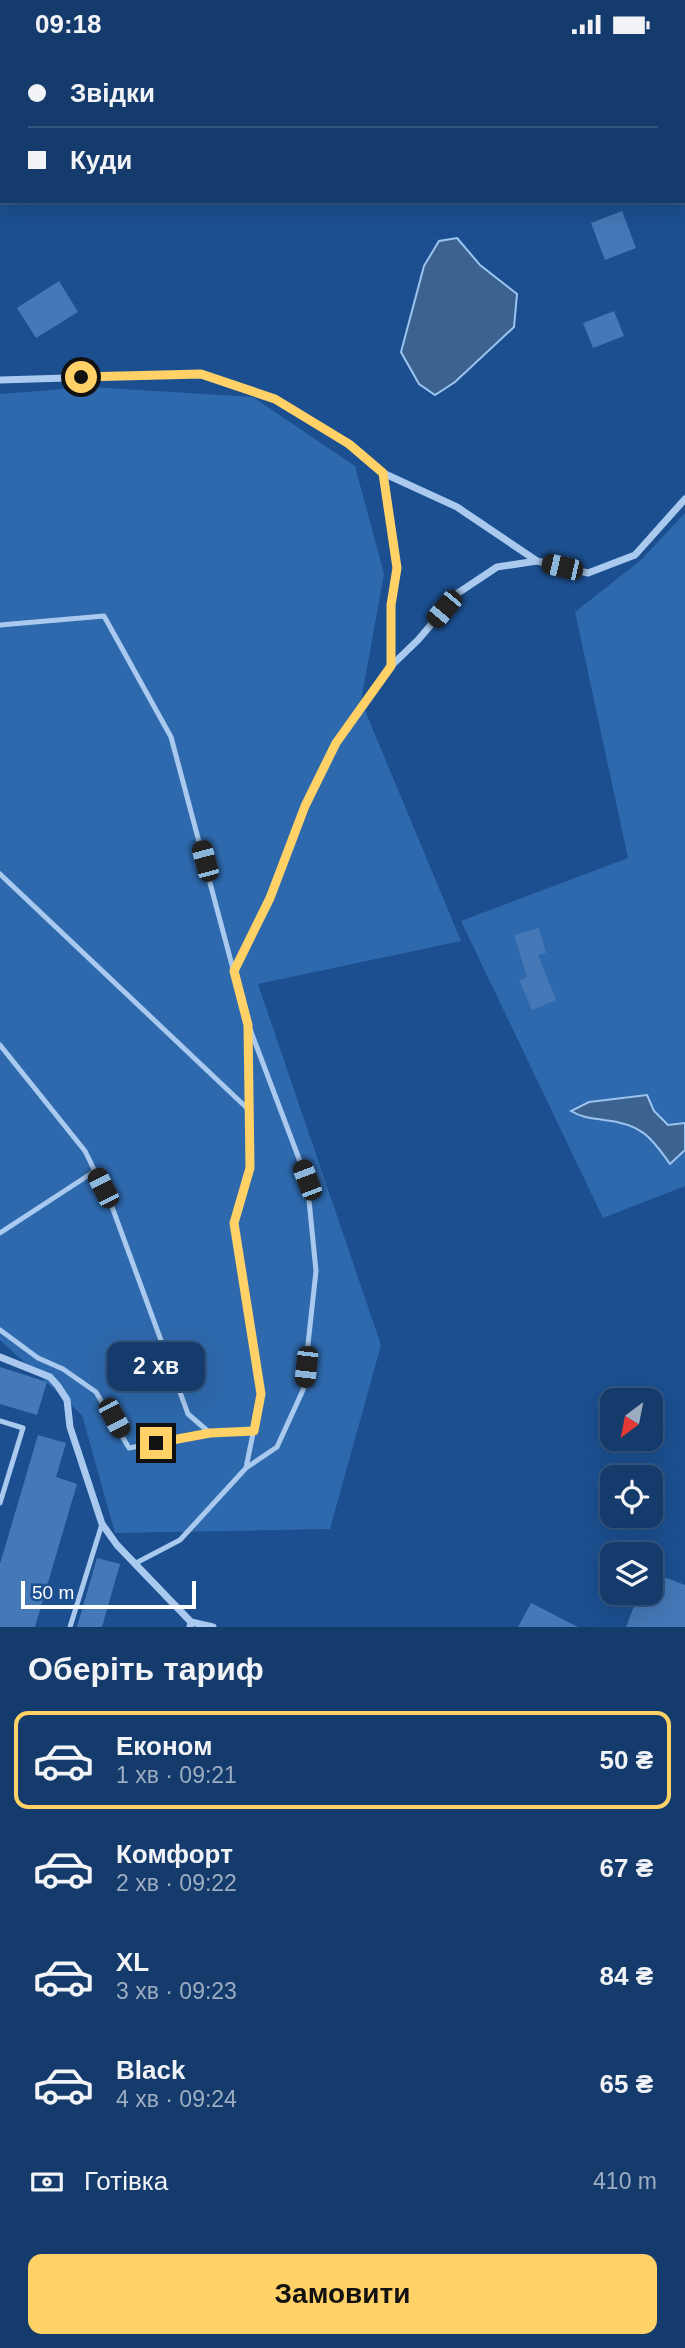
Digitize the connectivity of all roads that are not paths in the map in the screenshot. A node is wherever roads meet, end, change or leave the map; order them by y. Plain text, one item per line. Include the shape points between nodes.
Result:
1 (0, 380) edge
2 (383, 473) junction
3 (685, 499) edge
4 (537, 561) junction
5 (0, 625) edge
6 (391, 666) junction
7 (0, 874) edge
8 (234, 971) junction
9 (248, 1025) junction
10 (0, 1045) edge
11 (249, 1110) junction
12 (95, 1171) junction
13 (0, 1233) edge
14 (0, 1330) edge
15 (0, 1357) edge
16 (0, 1421) edge
17 (254, 1431) junction
18 (210, 1433) junction
19 (246, 1468) junction
20 (0, 1503) edge
21 (102, 1524) junction
22 (136, 1563) junction
23 (190, 1624) edge
24 (70, 1627) edge
25 (213, 1627) edge

1 - 2 street via 201,374 275,399 349,444
2 - 4 street via 457,507
2 - 6 street via 397,568 391,605
3 - 4 street via 635,555 588,573
4 - 6 street via 497,567 458,593
5 - 8 lane via 104,616 171,737
6 - 8 street via 336,743
7 - 11 lane
8 - 9 lane
9 - 11 lane
9 - 19 lane via 307,1180 316,1271 303,1391 277,1447
10 - 12 lane via 85,1151
11 - 17 lane via 250,1168 234,1223 261,1394
12 - 13 lane
12 - 18 lane via 188,1414
14 - 18 lane via 96,1392 129,1448
15 - 21 street via 50,1377 67,1400 70,1427
16 - 20 lane via 23,1428
17 - 18 lane
17 - 19 lane
19 - 22 lane via 180,1540
21 - 22 street
21 - 24 lane
22 - 23 street
23 - 25 street

